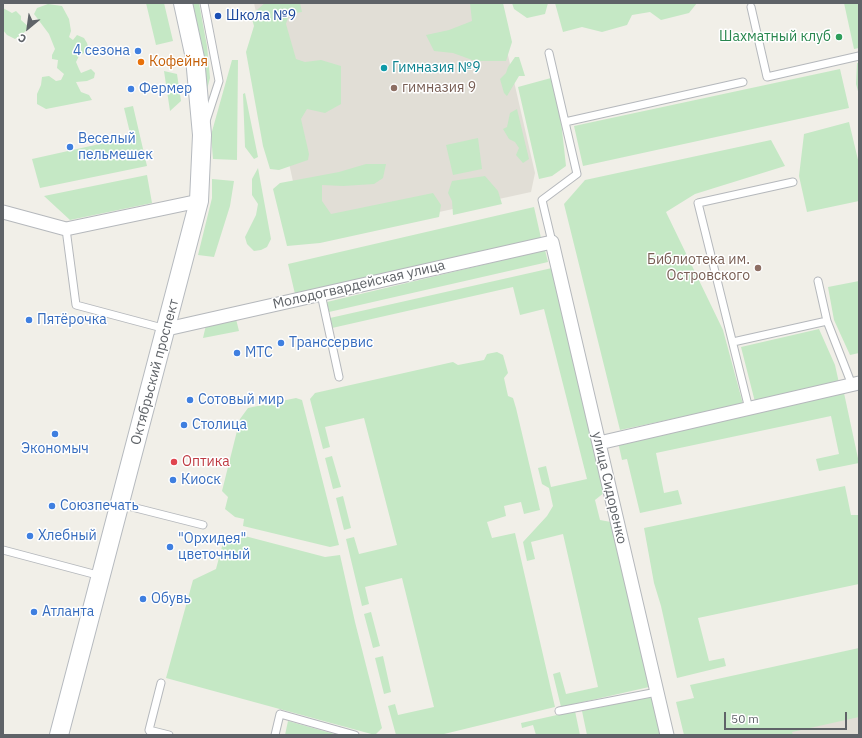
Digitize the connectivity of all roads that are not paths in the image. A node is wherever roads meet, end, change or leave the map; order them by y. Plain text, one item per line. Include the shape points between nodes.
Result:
1 (183, 3) edge
2 (204, 3) edge
3 (751, 7) dead end
4 (549, 53) dead end
5 (859, 56) edge
6 (742, 82) dead end
7 (566, 122) junction
8 (202, 135) junction
9 (793, 182) dead end
10 (199, 201) junction
11 (3, 212) edge
12 (66, 229) junction
13 (552, 242) junction
14 (818, 281) dead end
15 (320, 294) junction
16 (827, 321) junction
17 (167, 329) junction
18 (732, 342) junction
19 (339, 377) dead end
20 (855, 384) edge
21 (749, 409) junction
22 (599, 443) junction
23 (120, 504) junction
24 (203, 525) dead end
25 (3, 550) edge
26 (101, 576) junction
27 (161, 683) dead end
28 (657, 692) junction
29 (559, 711) dead end
30 (151, 732) edge
31 (59, 735) edge
32 (169, 735) edge
33 (275, 735) edge
34 (355, 735) edge
35 (667, 735) edge

1 - 8 street, Октябрьский проспект via 195,58
2 - 8 lane via 219,81
3 - 5 lane via 768,76
4 - 7 lane
6 - 7 lane
7 - 13 lane via 577,174 542,200
8 - 10 street, Октябрьский проспект
9 - 18 lane via 698,204
10 - 12 street
10 - 17 street, Октябрьский проспект
11 - 12 street
12 - 17 lane via 76,305
13 - 15 street, Молодогвардейская улица
13 - 22 street, улица Сидоренко
14 - 16 lane
15 - 17 street, Молодогвардейская улица
15 - 19 lane
16 - 18 lane
16 - 20 lane
17 - 23 street, Октябрьский проспект
18 - 21 lane
20 - 21 street
21 - 22 street
22 - 28 street, улица Сидоренко
23 - 24 lane
23 - 26 street, Октябрьский проспект
25 - 26 lane
26 - 31 street, Октябрьский проспект
27 - 30 lane
28 - 29 lane
28 - 35 street, улица Сидоренко
30 - 32 lane
33 - 34 lane via 280,714

